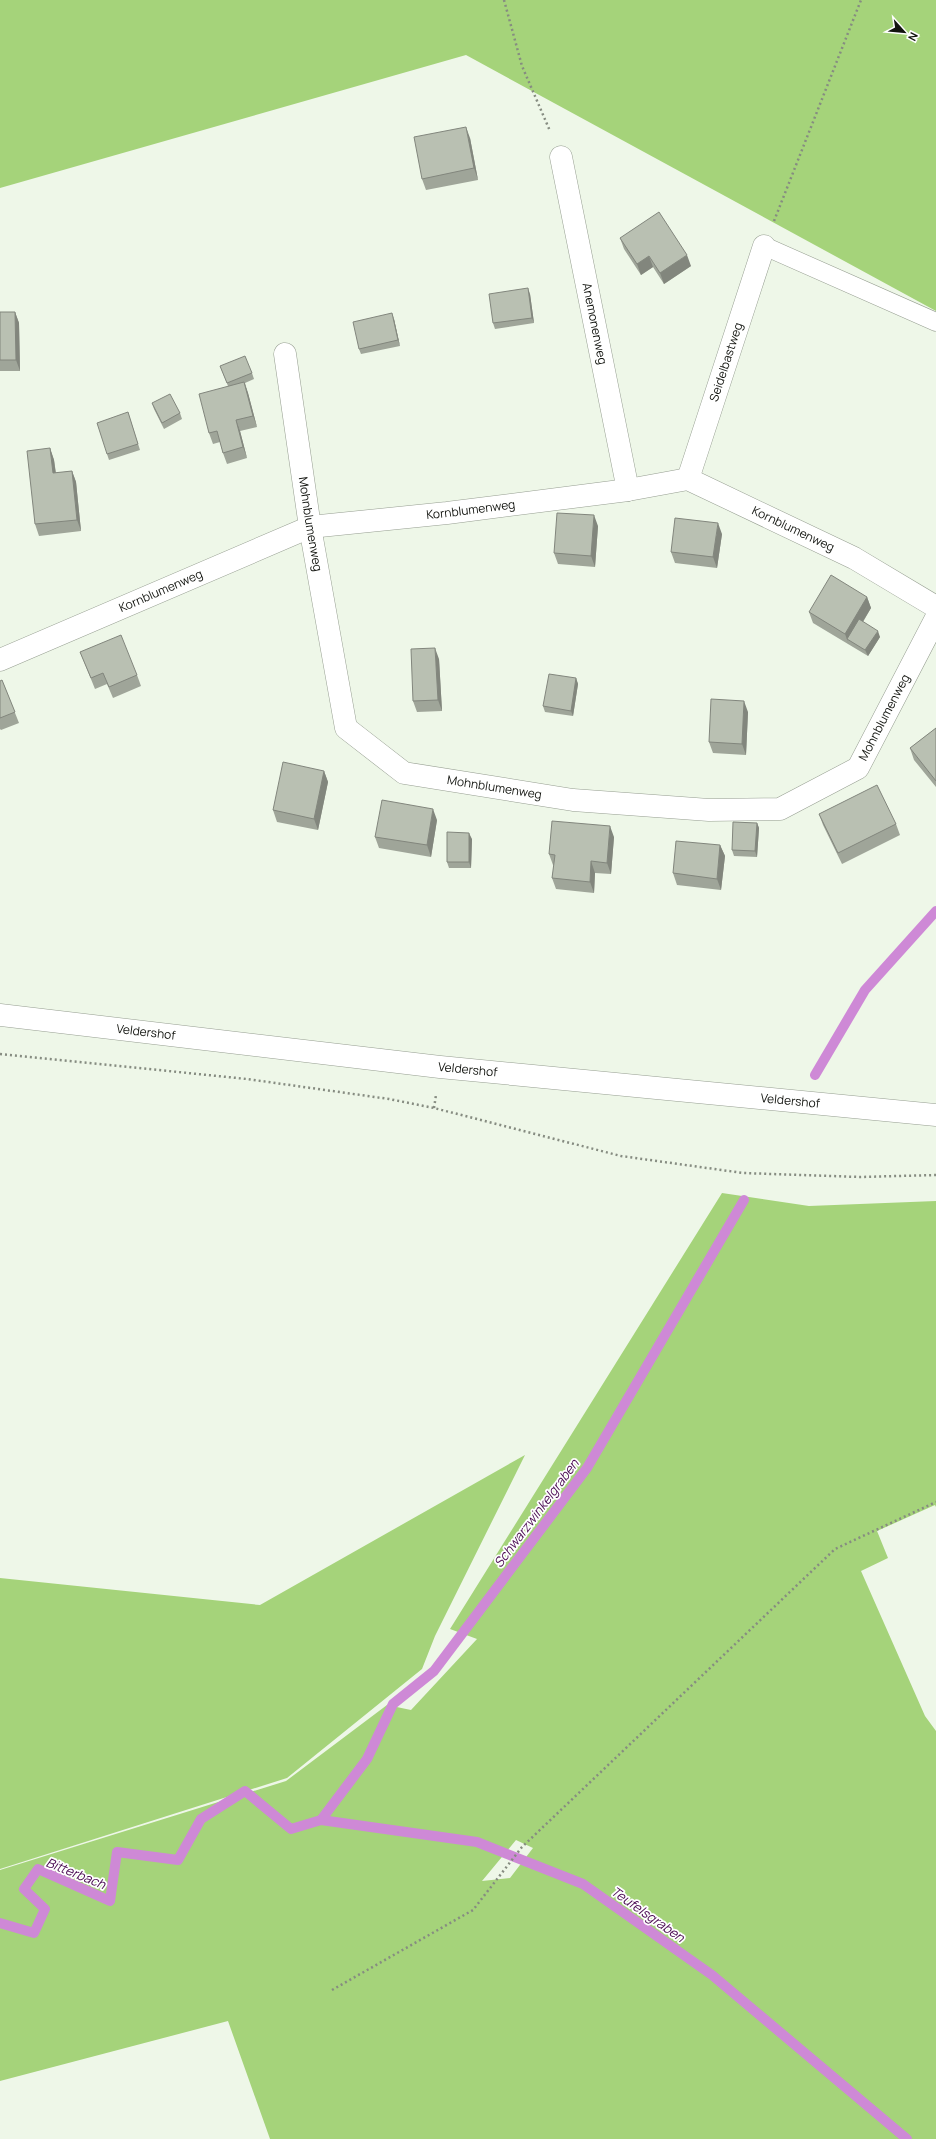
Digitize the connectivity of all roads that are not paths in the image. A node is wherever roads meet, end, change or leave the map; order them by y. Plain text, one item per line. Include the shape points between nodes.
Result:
1 (561, 157) road end
2 (764, 246) joint
3 (936, 322) edge
4 (285, 354) dead end
5 (688, 479) junction
6 (628, 490) junction
7 (310, 527) junction
8 (936, 607) edge
9 (936, 618) edge
10 (0, 660) edge
11 (0, 1015) edge
12 (936, 1115) edge

1 - 6 street, Anemonenweg
2 - 3 lane
2 - 5 street, Seidelbastweg
4 - 7 street, Mohnblumenweg
5 - 6 street, Kornblumenweg
5 - 8 street, Kornblumenweg via 854,558
6 - 7 street, Kornblumenweg
7 - 9 street, Mohnblumenweg via 346,728 404,773 573,800 709,810 780,809 858,768
7 - 10 street, Kornblumenweg
11 - 12 street, Veldershof via 440,1067

